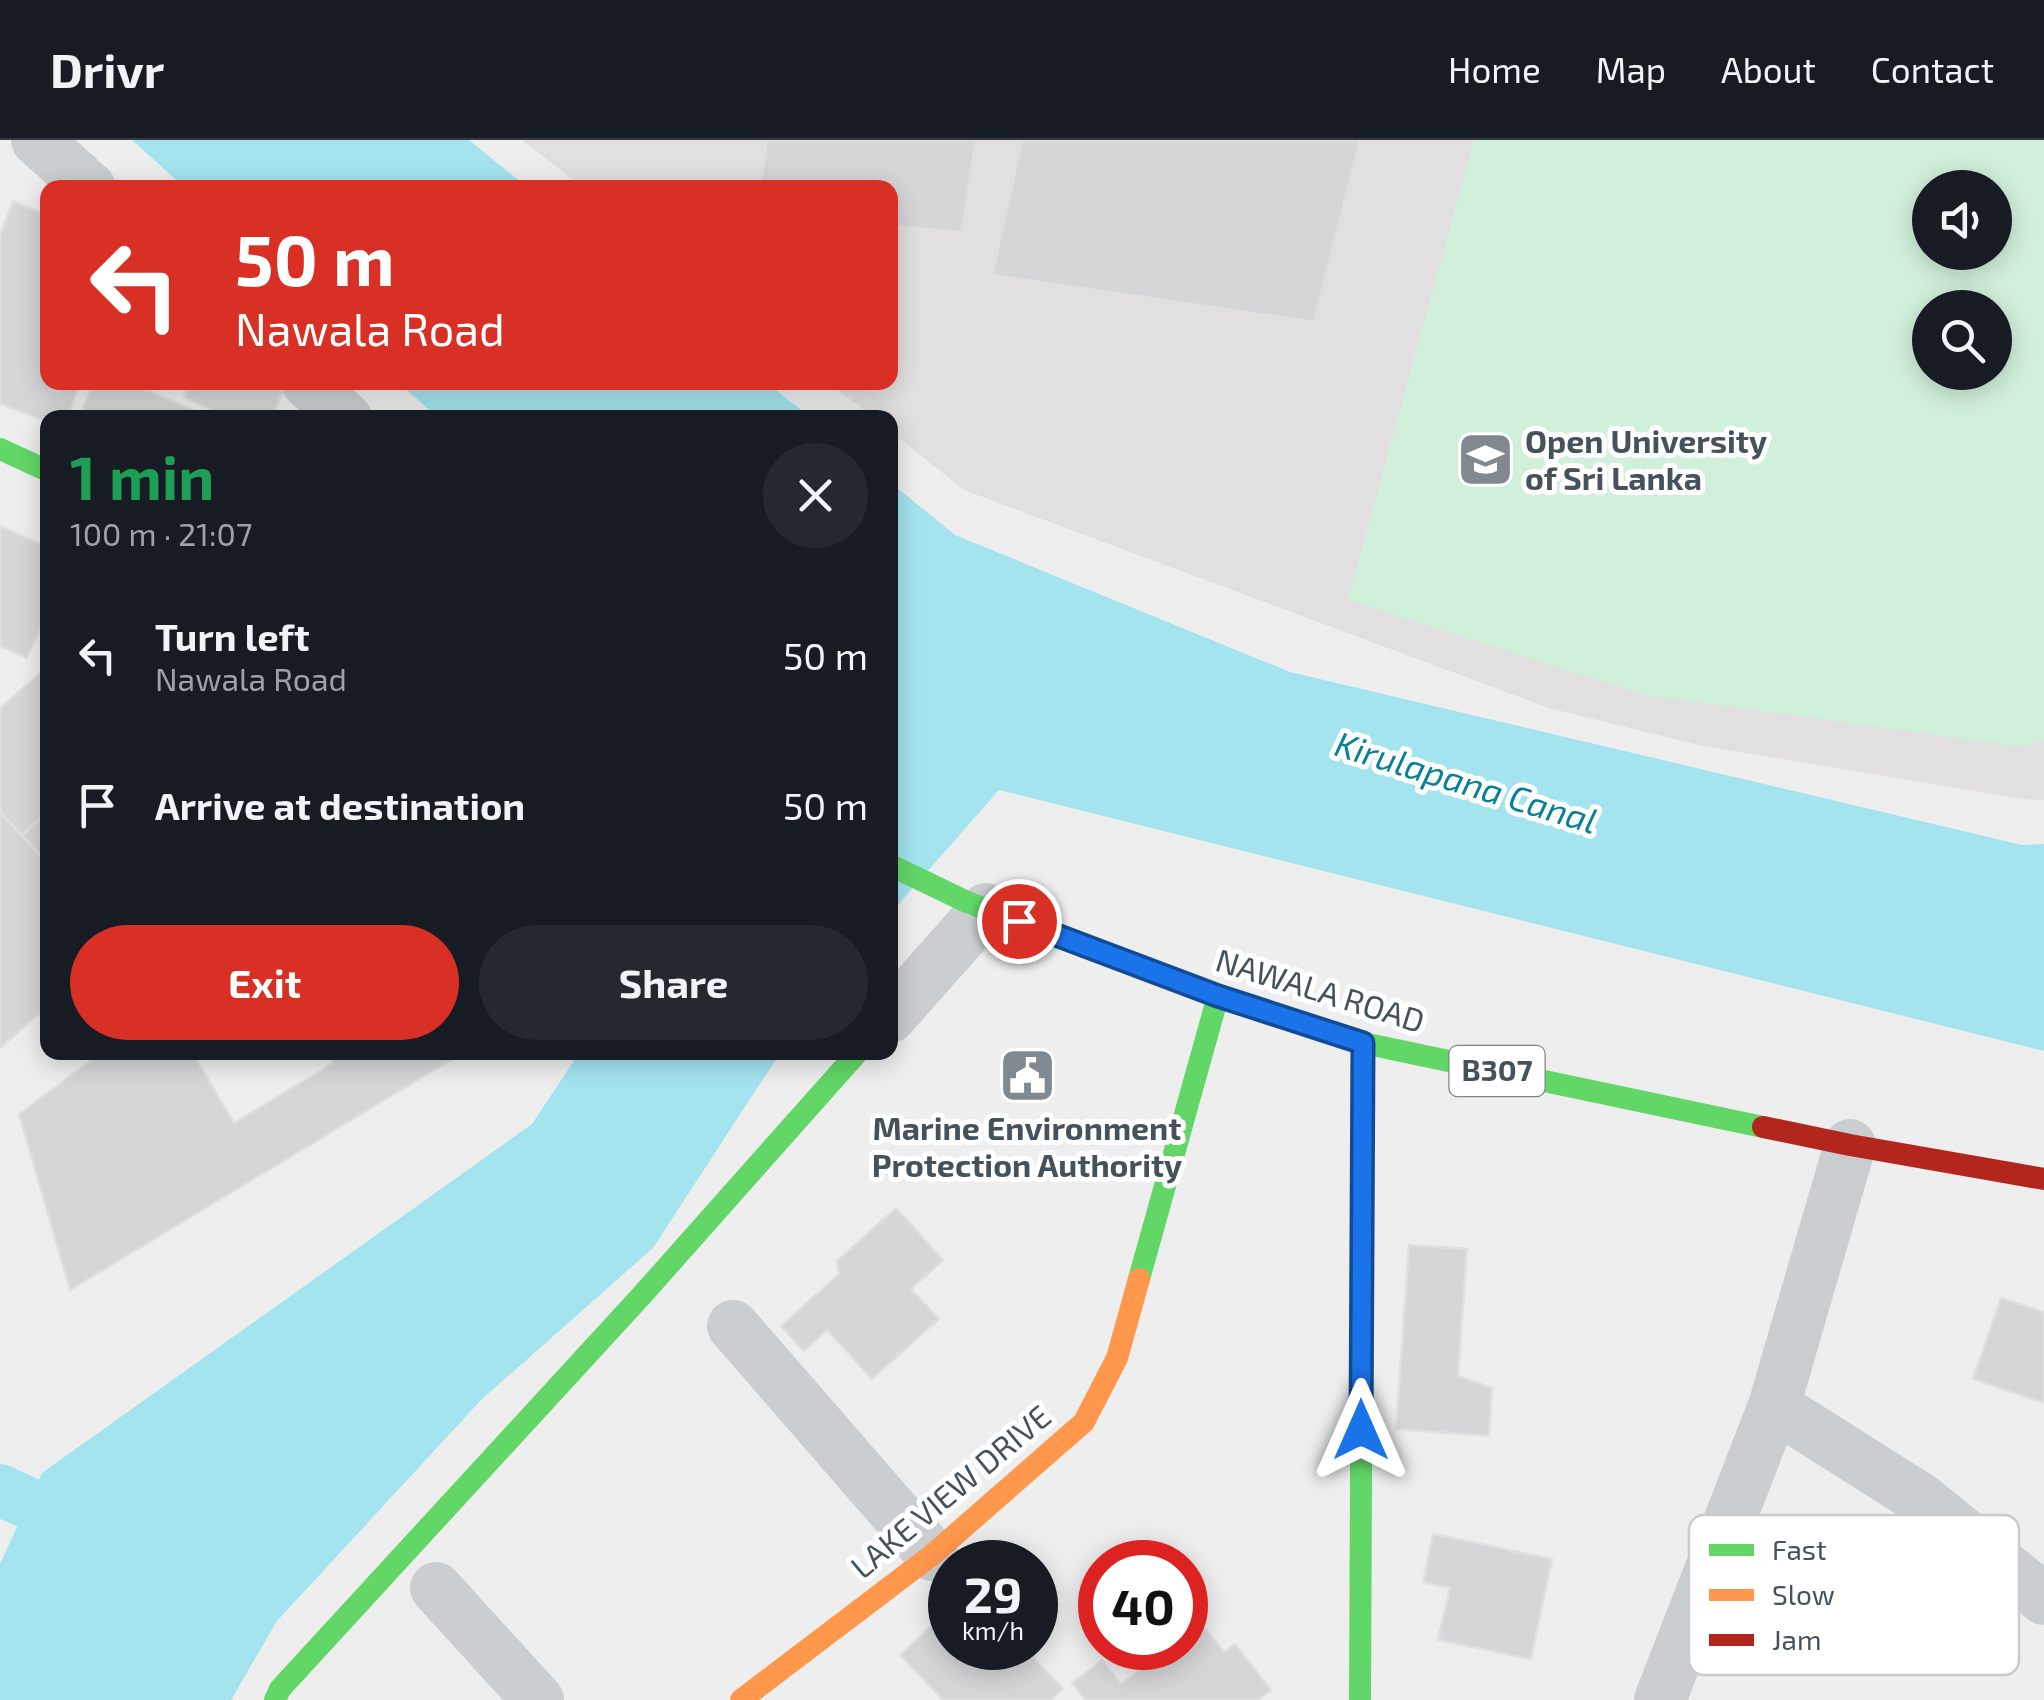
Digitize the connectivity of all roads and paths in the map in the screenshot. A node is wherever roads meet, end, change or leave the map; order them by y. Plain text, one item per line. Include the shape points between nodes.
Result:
1 (36, 140) edge
2 (81, 180) edge
3 (316, 390) edge
4 (337, 410) edge
5 (0, 449) edge
6 (40, 466) edge
7 (898, 869) edge
8 (977, 905) junction
9 (1218, 996) junction
10 (898, 1007) edge
11 (1363, 1043) junction
12 (851, 1060) edge
13 (1850, 1146) junction
14 (2044, 1179) edge
15 (734, 1326) dead end
16 (1774, 1406) junction
17 (1732, 1515) edge
18 (1941, 1515) edge
19 (949, 1540) edge
20 (928, 1550) edge
21 (928, 1558) edge
22 (2019, 1579) edge
23 (436, 1588) dead end
24 (2044, 1599) edge
25 (1689, 1625) edge
26 (275, 1700) edge
27 (538, 1700) edge
28 (740, 1700) edge
29 (1360, 1700) edge
30 (1660, 1700) edge

1 - 2 street
3 - 4 street
5 - 6 street
7 - 8 street, NAWALA ROAD / B307
8 - 9 street, NAWALA ROAD / B307
8 - 10 street
9 - 11 street, NAWALA ROAD / B307
9 - 19 street, LAKE VIEW DRIVE via 1117,1358 1084,1422
11 - 13 street, NAWALA ROAD / B307
11 - 29 street
12 - 26 street
13 - 14 street, NAWALA ROAD / B307
13 - 16 street
15 - 20 street
16 - 17 street
16 - 18 street
21 - 28 street, LAKE VIEW DRIVE
22 - 24 street
23 - 27 street
25 - 30 street

